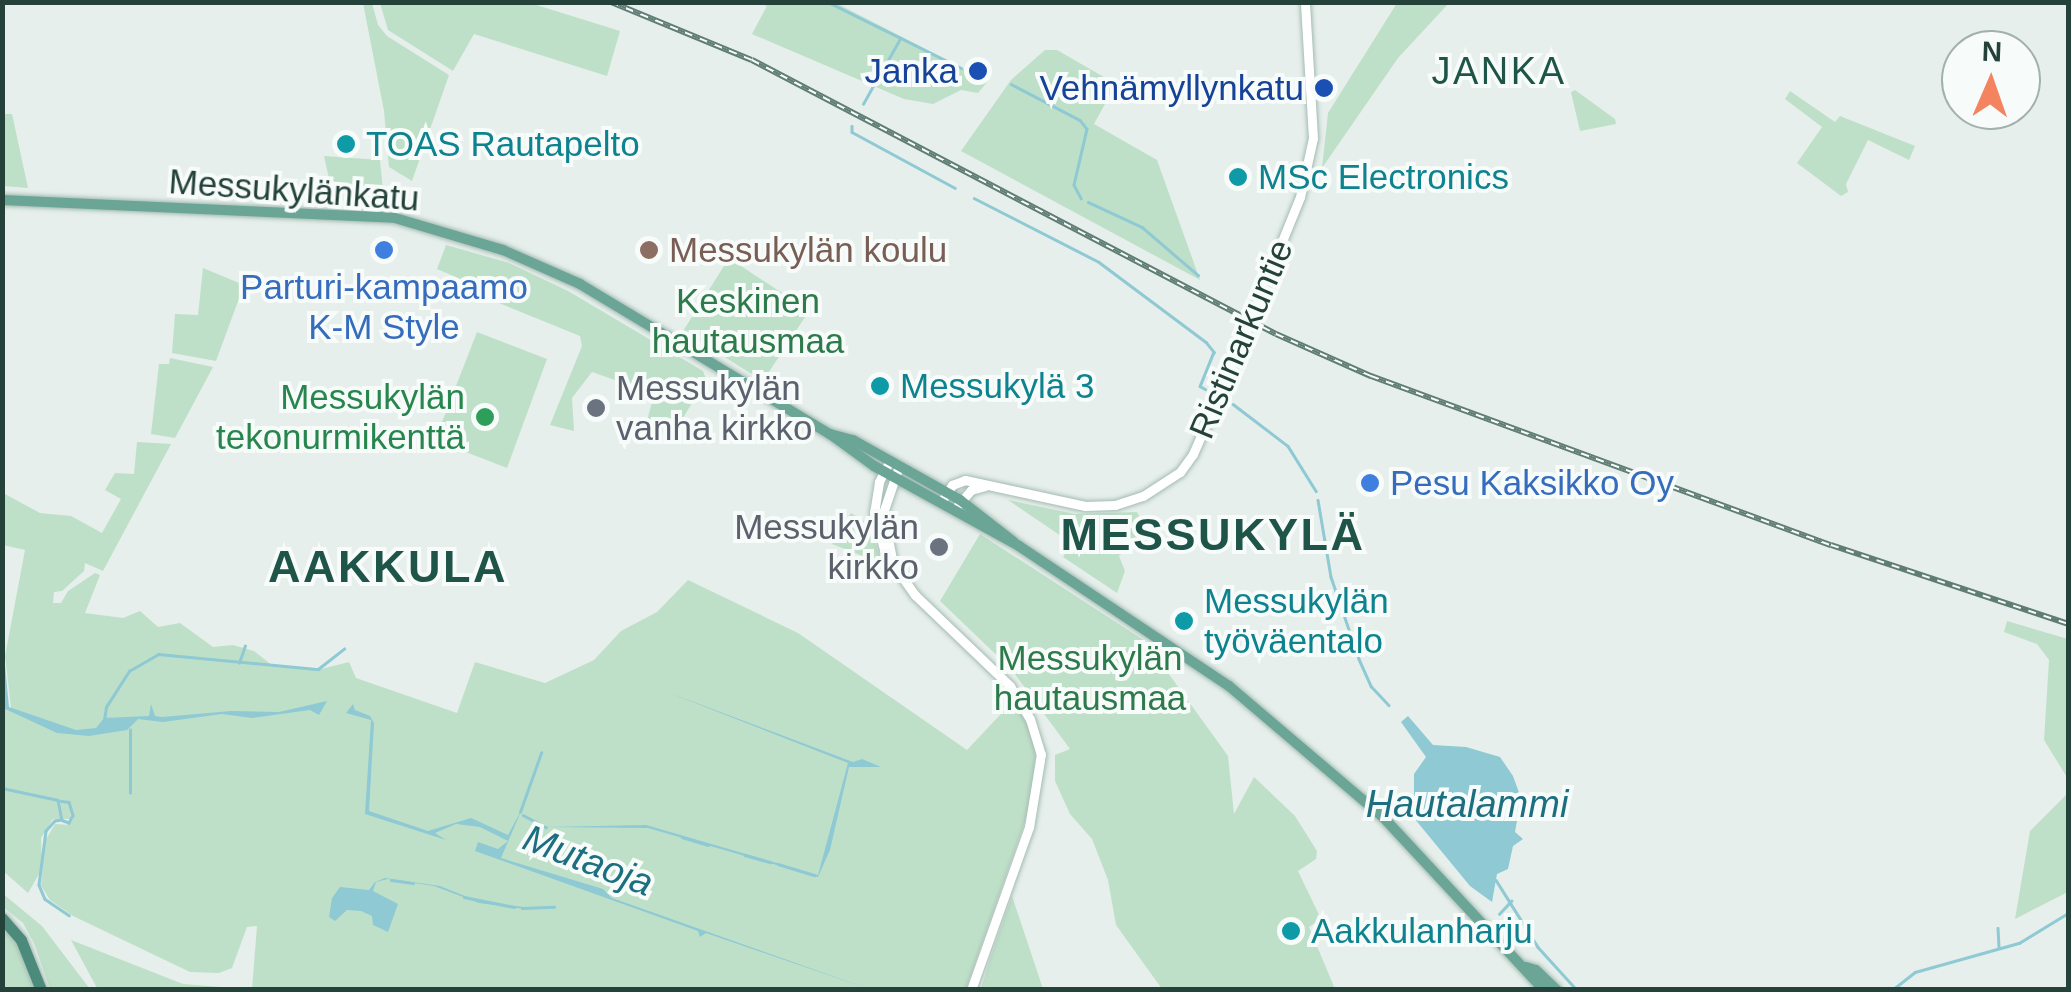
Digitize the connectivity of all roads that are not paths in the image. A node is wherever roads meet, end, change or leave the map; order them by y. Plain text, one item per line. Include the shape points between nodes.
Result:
1 (1305, 2) edge
2 (2, 200) edge
3 (891, 469) junction
4 (988, 486) junction
5 (946, 492) junction
6 (960, 500) junction
7 (940, 504) junction
8 (954, 512) junction
9 (1018, 546) junction
10 (2, 918) edge
11 (1525, 967) junction
12 (42, 990) edge
13 (971, 990) edge
14 (1544, 990) edge
15 (1556, 990) edge

1 - 4 main road, Ristinarkuntie, bridge via 1313,138 1300,198 1193,454 1162,487 1128,502 1101,506
2 - 3 main road, Messukylänkatu via 358,214 441,229 580,284
3 - 5 main road, Messukylänkatu
3 - 7 main road, Messukylänkatu
3 - 13 main road via 876,493 875,525 893,562 915,595 1010,686 1041,754 1030,827
4 - 5 main road, Ristinarkuntie via 965,480
4 - 6 main road
5 - 6 main road, Messukylänkatu
5 - 7 main road
6 - 8 main road
6 - 9 main road, Messukylänkatu
7 - 8 main road, Messukylänkatu
8 - 9 main road, Messukylänkatu
9 - 11 main road, Messukylänkatu via 1160,637 1274,721 1383,817
10 - 12 highway via 21,940
11 - 14 main road, Messukylänkatu
11 - 15 main road, Messukylänkatu

